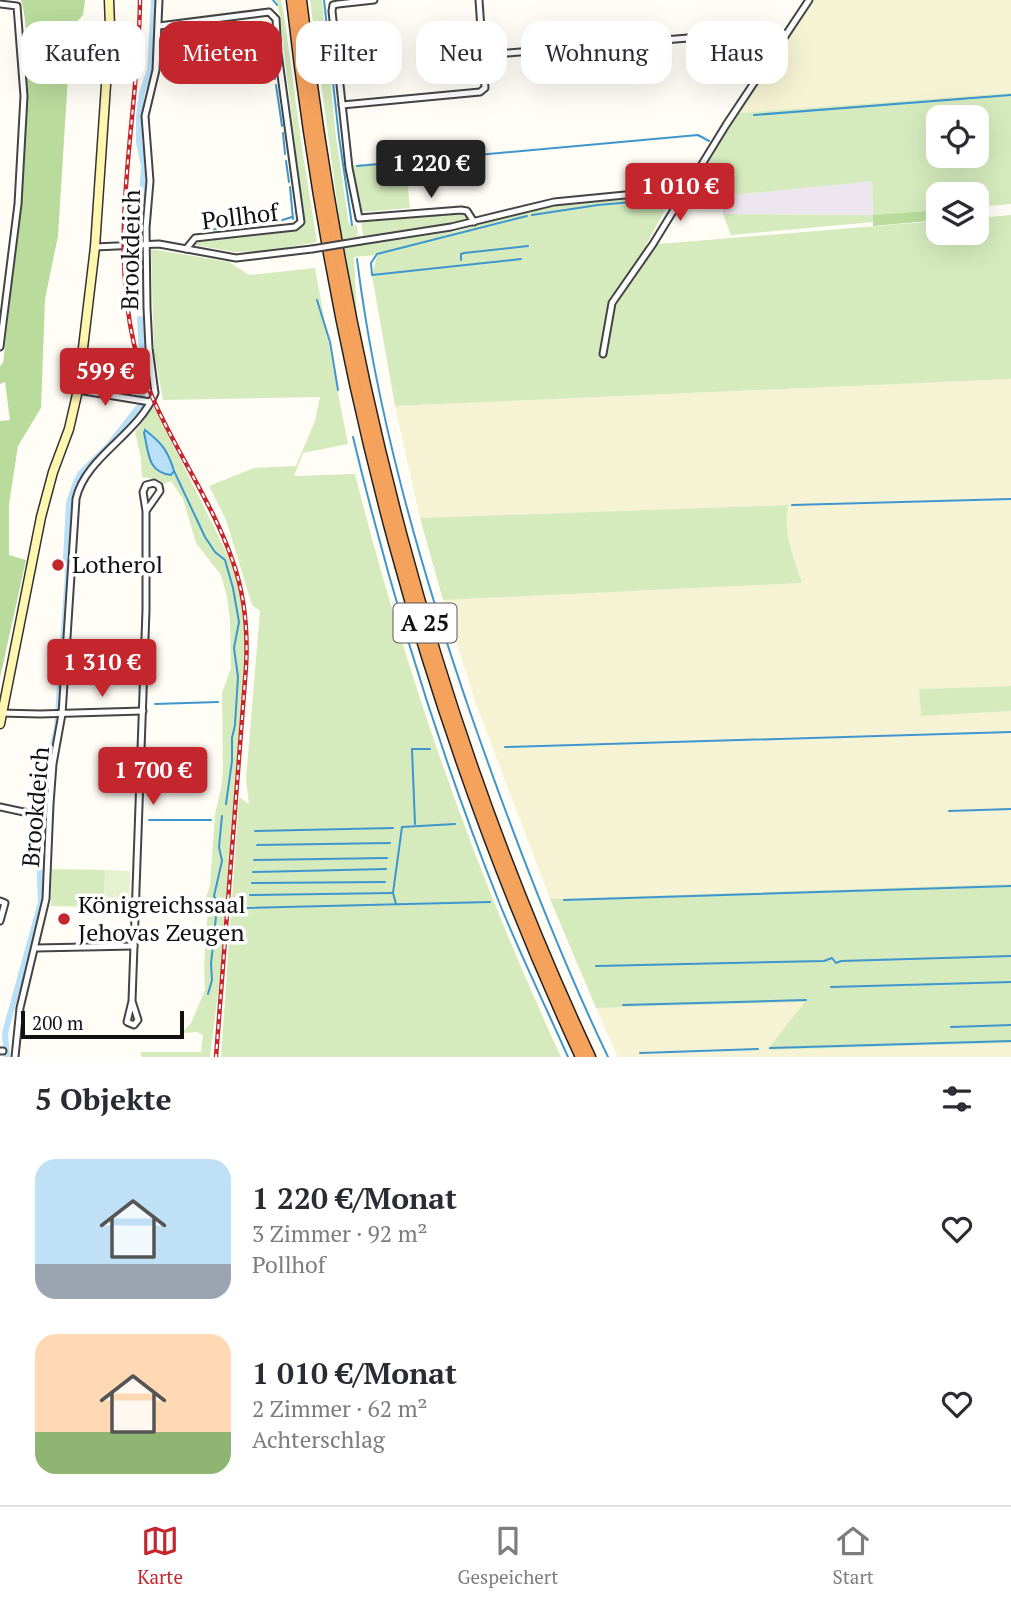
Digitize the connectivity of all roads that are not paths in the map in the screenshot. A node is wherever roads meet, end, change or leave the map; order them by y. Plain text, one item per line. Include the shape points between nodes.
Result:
1 (159, 0) edge
2 (374, 0) edge
3 (479, 0) edge
4 (809, 0) edge
5 (296, 1) edge
6 (110, 2) edge
7 (0, 4) edge
8 (159, 21) edge
9 (199, 21) edge
10 (276, 21) edge
11 (481, 21) edge
12 (159, 26) edge
13 (788, 31) edge
14 (686, 38) edge
15 (507, 53) edge
16 (282, 71) edge
17 (485, 84) edge
18 (753, 84) edge
19 (342, 105) junction
20 (686, 189) junction
21 (474, 222) junction
22 (146, 243) junction
23 (95, 247) junction
24 (187, 249) junction
25 (0, 347) edge
26 (603, 354) dead end
27 (78, 390) junction
28 (144, 402) junction
29 (146, 511) junction
30 (143, 711) junction
31 (1, 713) edge
32 (59, 714) junction
33 (0, 724) edge
34 (0, 807) edge
35 (33, 814) dead end
36 (3, 902) edge
37 (0, 921) edge
38 (134, 946) junction
39 (36, 948) junction
40 (132, 1001) dead end
41 (15, 1057) edge
42 (580, 1057) edge
43 (590, 1057) edge

1 - 8 street, Brookdeich
2 - 19 street via 333,5
3 - 11 street
4 - 13 street
5 - 42 highway, A 25 via 328,254 390,534 481,818
5 - 43 highway, A 25 via 337,253 399,532 443,684 488,813
6 - 23 main road
7 - 25 street via 17,6 24,96 18,204
9 - 10 street, Pollhof via 270,12
12 - 22 street, Brookdeich via 156,71 145,116 150,181
14 - 15 street
16 - 24 street, Pollhof via 301,222 295,227 195,238
17 - 19 street via 480,92 464,95
18 - 20 street
19 - 21 street via 359,218 461,210
20 - 21 street via 554,202
20 - 26 street via 612,303
21 - 24 street, Pollhof, bridge via 236,258
22 - 23 street, Pollhof
22 - 24 street, Pollhof
22 - 28 street, Brookdeich via 155,393
23 - 27 main road
27 - 28 street
27 - 31 main road via 47,493
28 - 32 street, Brookdeich via 131,429 85,476 77,492
29 - 29 street via 144,488 154,483 160,491
29 - 30 street
30 - 32 street
30 - 38 street
31 - 32 street
31 - 33 main road
32 - 39 street, Brookdeich via 46,899
34 - 35 street
36 - 37 street
38 - 39 street
38 - 40 street
39 - 41 street, Brookdeich via 20,1008

